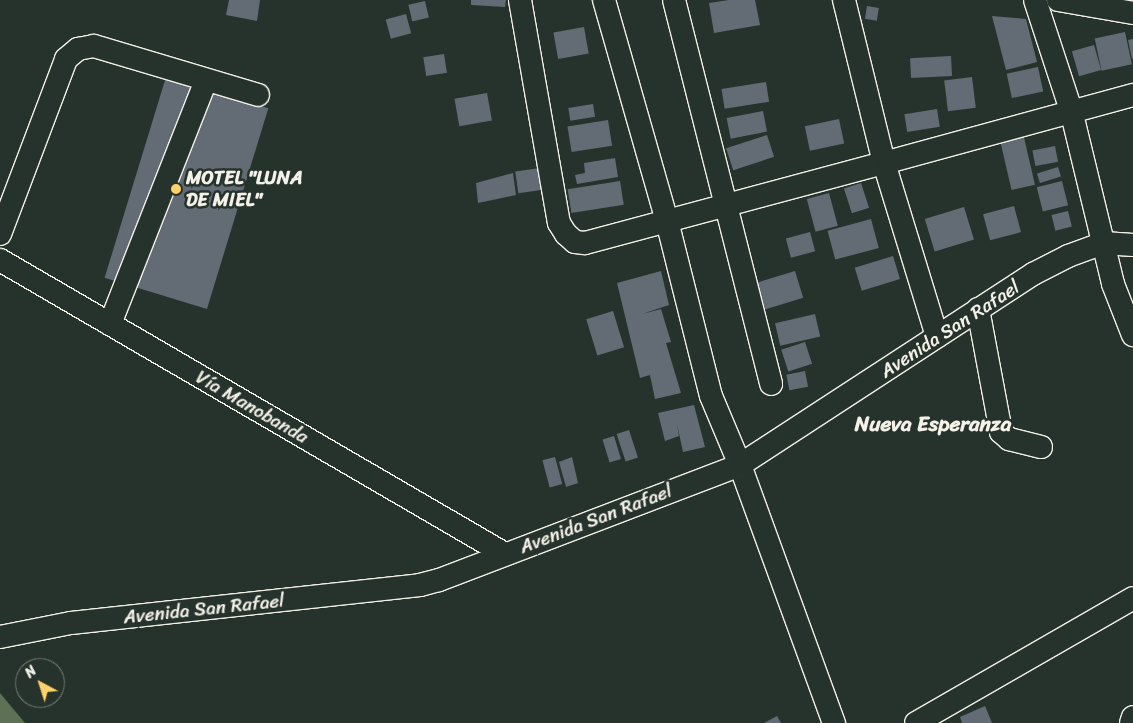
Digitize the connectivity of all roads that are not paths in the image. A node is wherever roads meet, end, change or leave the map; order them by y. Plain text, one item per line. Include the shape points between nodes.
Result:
1 (520, 0) edge
2 (604, 0) edge
3 (674, 0) edge
4 (844, 0) edge
5 (1035, 0) edge
6 (1058, 0) edge
7 (1133, 13) edge
8 (206, 80) junction
9 (258, 95) dead end
10 (1133, 95) edge
11 (1070, 110) junction
12 (884, 163) junction
13 (724, 204) junction
14 (667, 221) junction
15 (0, 234) edge
16 (1104, 243) junction
17 (1133, 245) edge
18 (0, 260) edge
19 (978, 309) junction
20 (110, 324) junction
21 (1133, 335) edge
22 (937, 336) junction
23 (771, 384) dead end
24 (1041, 447) dead end
25 (740, 465) junction
26 (505, 554) junction
27 (1133, 598) edge
28 (0, 637) edge
29 (1133, 717) edge
30 (834, 723) edge
31 (916, 723) edge
32 (1131, 723) edge

1 - 14 street via 559,224 575,242 585,243
2 - 14 street
3 - 13 street
4 - 12 street
5 - 11 street
6 - 7 street
8 - 9 street
8 - 15 street via 94,46 85,46 71,53 32,145
8 - 20 street
10 - 11 street
11 - 12 street
11 - 16 street
12 - 13 street
12 - 22 street
13 - 14 street
13 - 23 street
14 - 25 street via 711,396
16 - 17 street, Avenida San Rafael
16 - 19 street, Avenida San Rafael via 1068,256
16 - 21 street via 1113,284
18 - 20 street, Vía Manobanda
19 - 22 street, Avenida San Rafael
19 - 24 street via 1001,432 1009,439
20 - 26 street, Vía Manobanda
22 - 25 street, Avenida San Rafael via 785,439
25 - 26 street, Avenida San Rafael
25 - 30 street
26 - 28 street, Avenida San Rafael via 420,585 71,623
27 - 31 street
29 - 32 street

